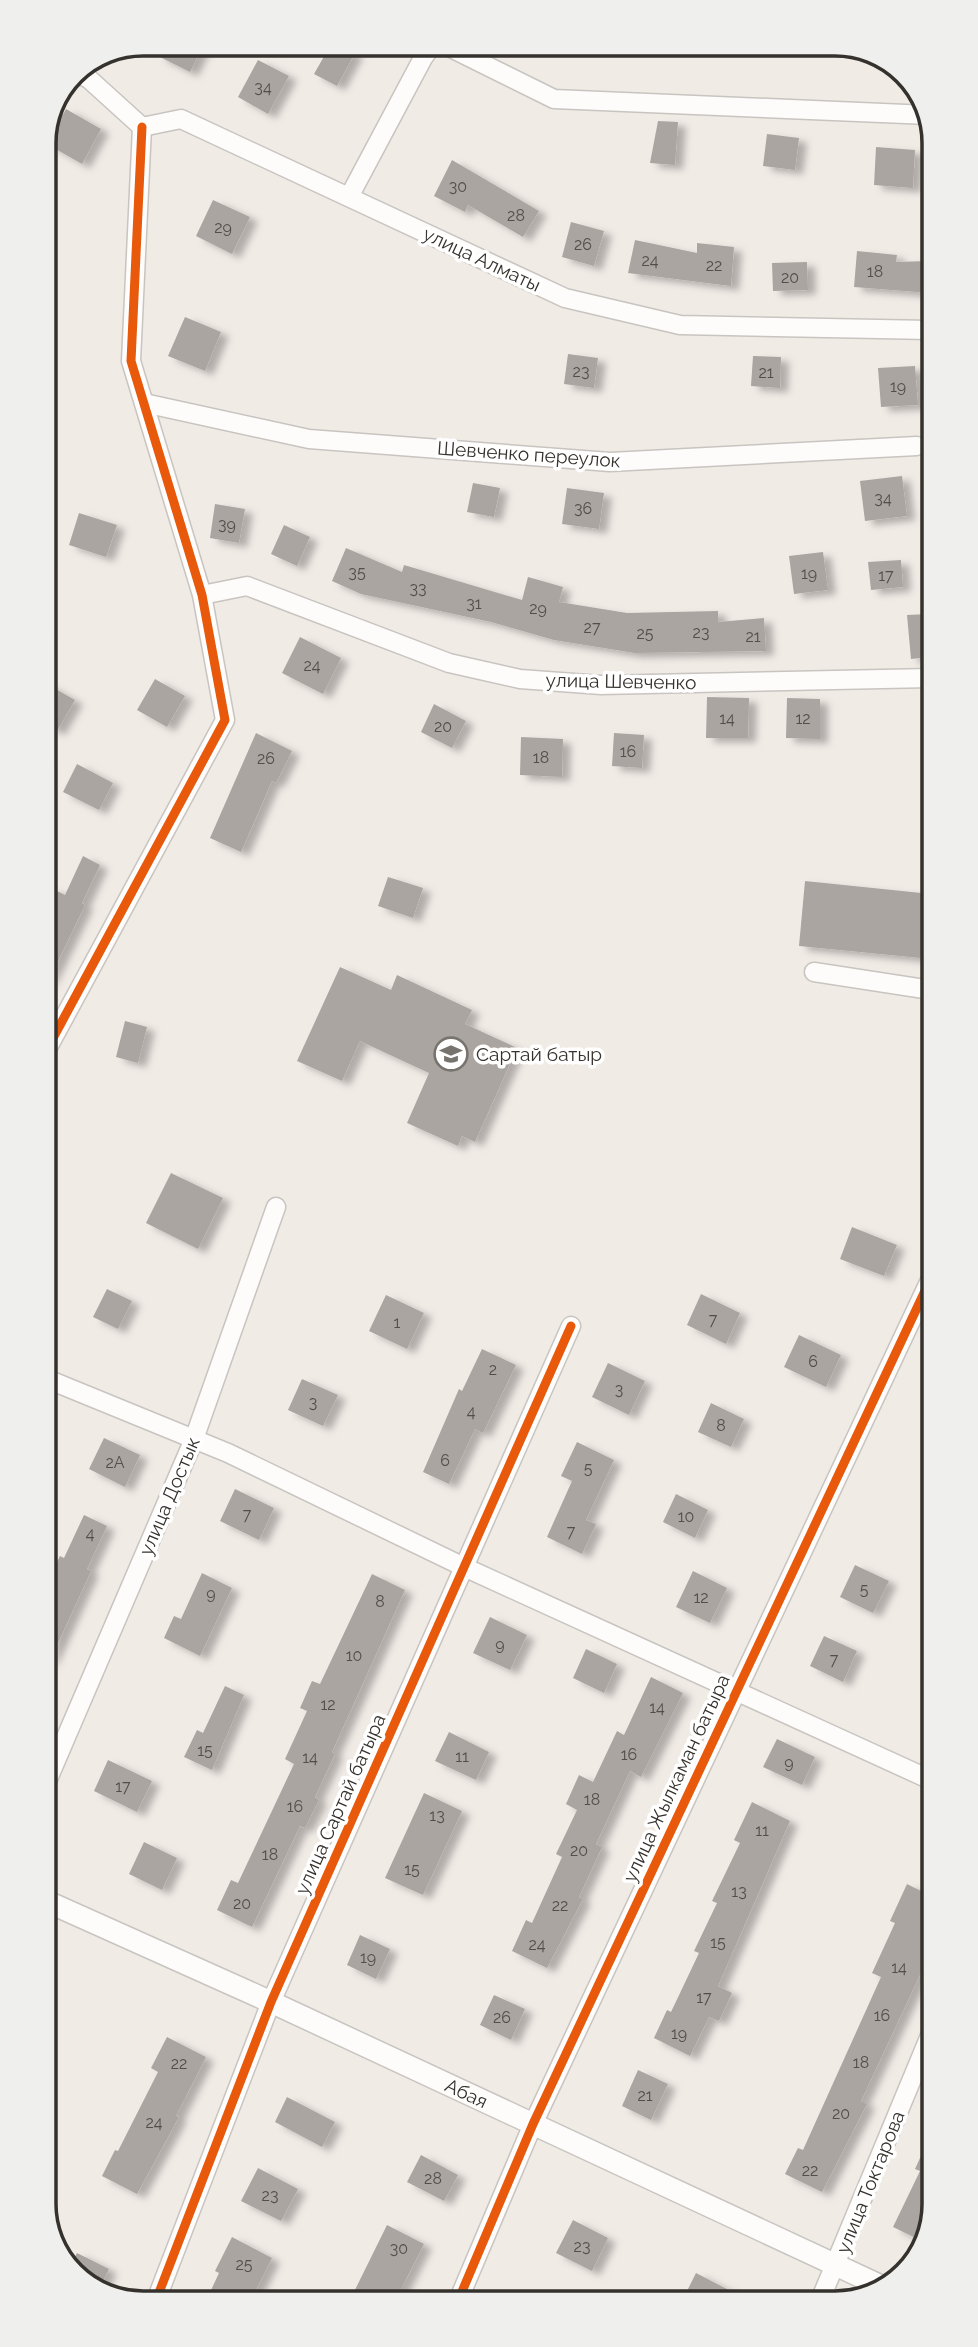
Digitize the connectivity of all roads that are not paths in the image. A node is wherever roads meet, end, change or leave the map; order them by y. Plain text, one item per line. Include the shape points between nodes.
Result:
1 (426, 56) edge
2 (467, 56) edge
3 (90, 74) edge
4 (917, 114) edge
5 (142, 127) junction
6 (349, 197) junction
7 (922, 330) edge
8 (144, 403) junction
9 (917, 446) dead end
10 (202, 595) junction
11 (922, 678) edge
12 (814, 972) dead end
13 (922, 989) edge
14 (56, 1033) edge
15 (276, 1207) dead end
16 (922, 1297) edge
17 (571, 1326) dead end
18 (56, 1383) edge
19 (194, 1439) junction
20 (464, 1567) junction
21 (735, 1692) junction
22 (56, 1760) edge
23 (922, 1776) edge
24 (56, 1906) edge
25 (271, 2002) junction
26 (922, 2055) edge
27 (533, 2124) junction
28 (836, 2265) junction
29 (872, 2282) edge
30 (160, 2291) edge
31 (462, 2291) edge
32 (824, 2291) edge

1 - 6 street
2 - 4 street via 554,99
3 - 5 street
5 - 6 street, улица Алматы via 181,119
5 - 8 street via 131,360
6 - 7 street, улица Алматы via 565,298 680,325
8 - 9 street, Шевченко переулок via 309,439 610,462
8 - 10 street
10 - 11 street, улица Шевченко via 247,586 449,663 520,679 601,685
10 - 14 street via 225,720
12 - 13 street
15 - 19 street, улица Достык
16 - 21 street, улица Жылкаман батыра
17 - 20 street, улица Сартай батыра
18 - 19 street
19 - 20 street
19 - 22 street, улица Достык
20 - 21 street
20 - 25 street, улица Сартай батыра
21 - 23 street
21 - 27 street, улица Жылкаман батыра
24 - 25 street, Абая
25 - 27 street, Абая
25 - 30 street, улица Сартай батыра
26 - 28 street, улица Токтарова
27 - 28 street, Абая
27 - 31 street, улица Жылкаман батыра
28 - 29 street, Абая
28 - 32 street, улица Токтарова

